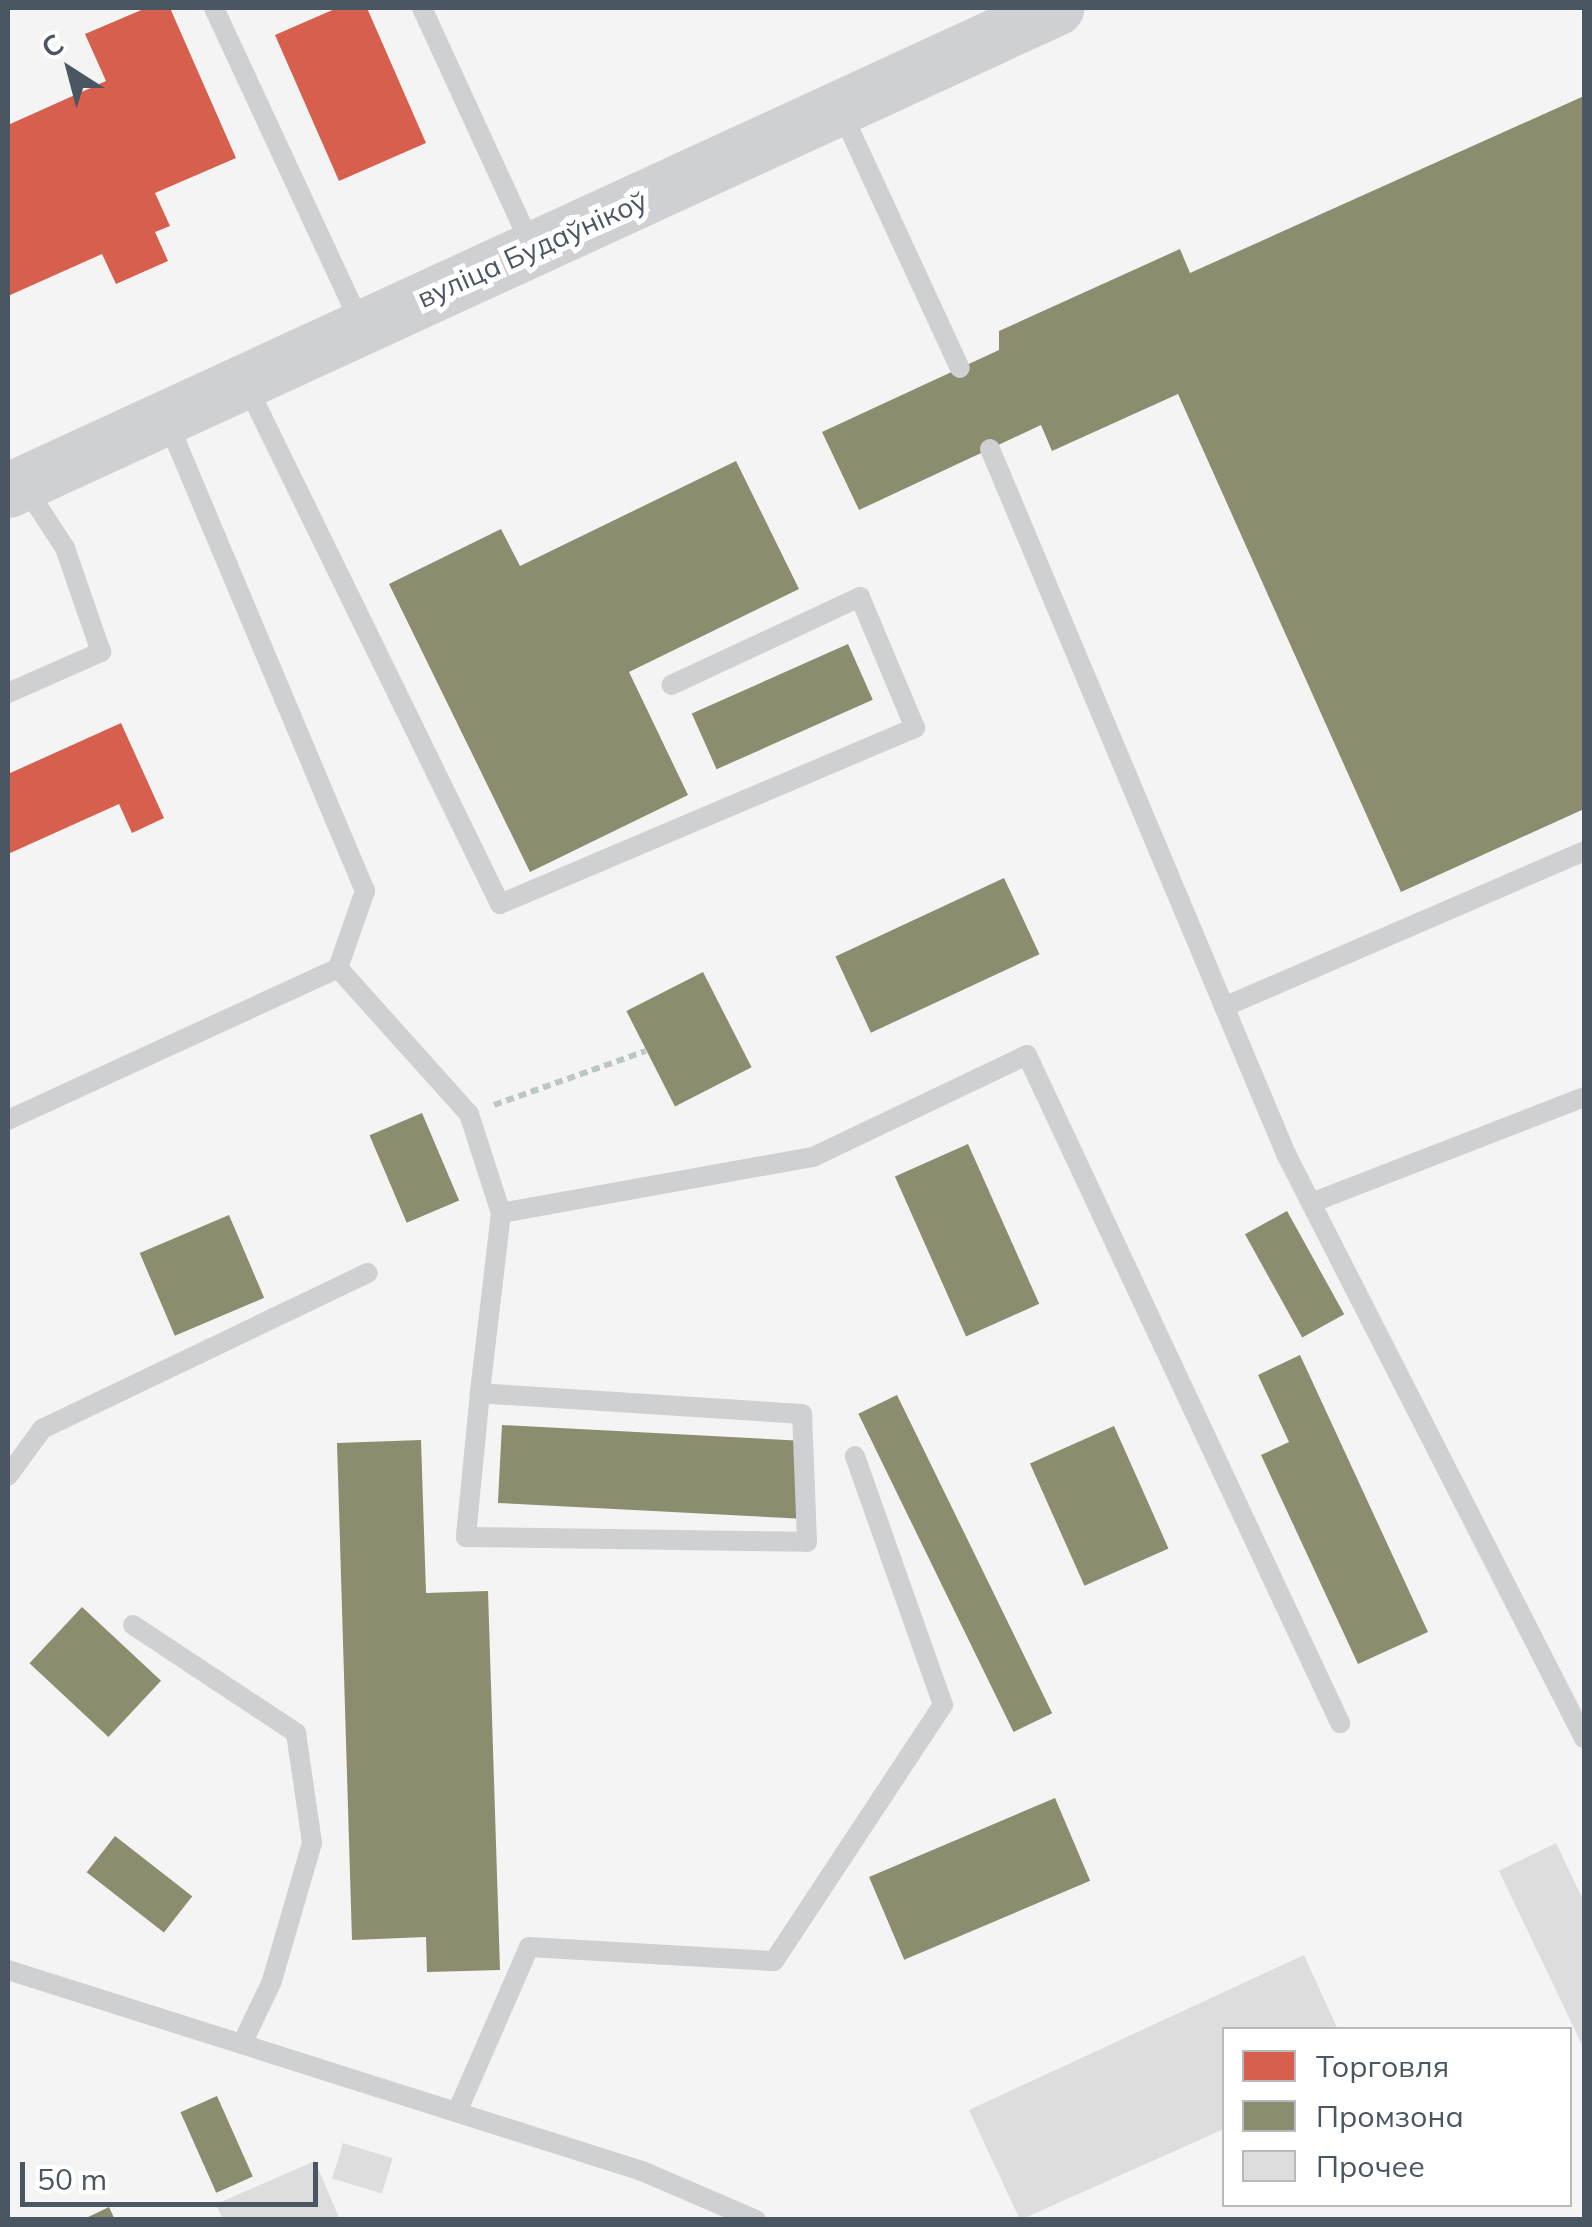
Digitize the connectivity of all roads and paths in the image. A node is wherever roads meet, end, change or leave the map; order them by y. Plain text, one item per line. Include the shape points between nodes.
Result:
1 (214, 8) edge
2 (422, 8) edge
3 (1055, 8) edge
4 (840, 109) junction
5 (533, 249) junction
6 (362, 326) junction
7 (960, 368) dead end
8 (244, 380) junction
9 (166, 416) junction
10 (990, 450) dead end
11 (15, 486) edge
12 (671, 685) dead end
13 (8, 693) edge
14 (1584, 850) edge
15 (338, 968) junction
16 (1224, 1007) junction
17 (646, 1051) dead end
18 (1584, 1096) edge
19 (469, 1114) junction
20 (8, 1120) edge
21 (1311, 1202) junction
22 (501, 1214) junction
23 (367, 1273) dead end
24 (480, 1394) junction
25 (854, 1456) dead end
26 (8, 1476) edge
27 (133, 1625) dead end
28 (1340, 1722) dead end
29 (1584, 1738) edge
30 (8, 1970) edge
31 (242, 2044) junction
32 (457, 2112) junction
33 (756, 2220) edge

1 - 6 lane
2 - 5 lane
3 - 4 main road, вуліца Будаўнікоў
4 - 5 main road, вуліца Будаўнікоў
4 - 7 lane
5 - 6 main road, вуліца Будаўнікоў
6 - 8 main road, вуліца Будаўнікоў
8 - 9 main road, вуліца Будаўнікоў
8 - 12 lane via 500,904 915,728 860,598
9 - 11 main road, вуліца Будаўнікоў
9 - 15 lane via 366,891
10 - 16 lane
11 - 13 lane via 64,548 102,652
14 - 16 lane
15 - 19 lane
15 - 20 lane
16 - 21 lane
17 - 19 path
18 - 21 lane
19 - 22 lane
21 - 29 lane
22 - 24 lane
22 - 28 lane via 813,1156 1027,1055
23 - 26 lane via 42,1428
24 - 24 lane via 466,1537 807,1542 802,1414
25 - 32 lane via 943,1705 774,1962 529,1947
27 - 31 lane via 296,1733 312,1843 272,1981
30 - 31 lane
31 - 32 lane
32 - 33 lane via 642,2171

